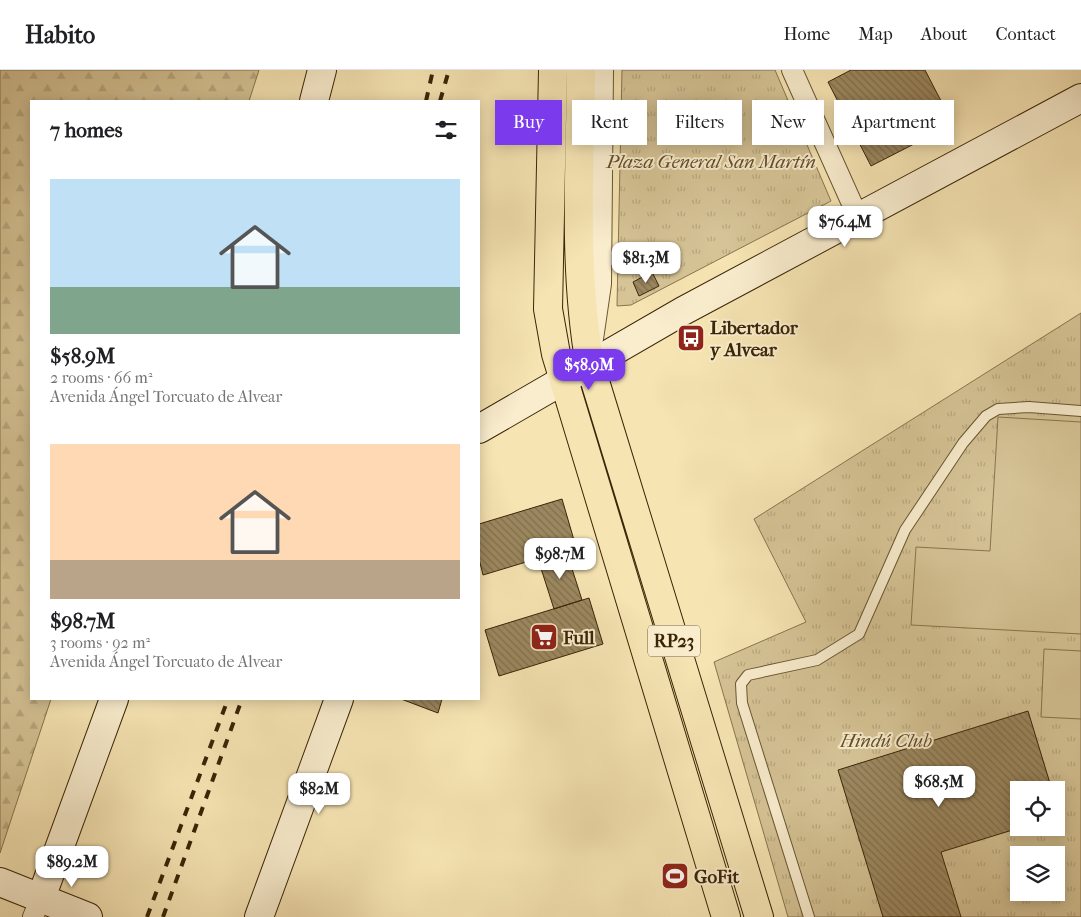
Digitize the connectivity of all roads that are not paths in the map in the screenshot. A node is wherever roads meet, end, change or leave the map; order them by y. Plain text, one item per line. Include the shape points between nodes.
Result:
1 (322, 70) edge
2 (553, 70) edge
3 (580, 70) edge
4 (603, 70) edge
5 (792, 70) edge
6 (1081, 98) edge
7 (314, 100) edge
8 (858, 217) junction
9 (590, 365) junction
10 (565, 381) junction
11 (1081, 411) edge
12 (480, 429) edge
13 (114, 700) edge
14 (339, 700) edge
15 (0, 882) edge
16 (37, 908) edge
17 (88, 917) edge
18 (259, 917) edge
19 (726, 917) edge
20 (759, 917) edge
21 (809, 917) edge

1 - 7 main road
2 - 10 main road, RP23 via 548,309 556,354
3 - 9 main road, RP23 via 579,277
4 - 9 street via 601,284
5 - 8 street
6 - 8 main road
8 - 9 main road
9 - 10 main road
9 - 20 main road, RP23
10 - 12 main road
10 - 19 main road, RP23
11 - 21 lane via 1029,407 998,409 986,416 963,443 905,530 859,634 817,660 748,675 741,684 742,703
13 - 16 main road
14 - 18 main road
15 - 16 main road
16 - 17 main road

